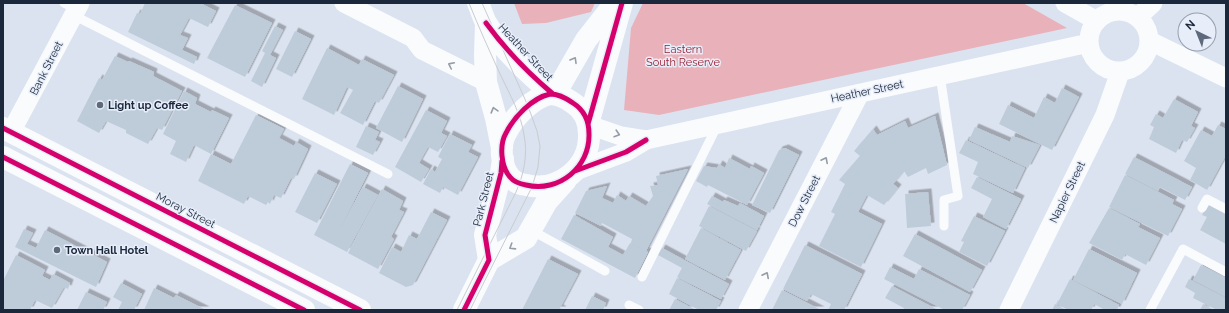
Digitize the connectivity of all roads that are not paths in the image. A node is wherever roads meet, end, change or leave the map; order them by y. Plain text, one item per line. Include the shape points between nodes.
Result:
1 (344, 3) edge
2 (615, 3) edge
3 (622, 3) edge
4 (1065, 3) edge
5 (1153, 3) edge
6 (73, 8) edge
7 (482, 13) edge
8 (1138, 17) junction
9 (1097, 21) junction
10 (1150, 42) junction
11 (1089, 44) junction
12 (1120, 72) junction
13 (940, 75) junction
14 (1226, 78) edge
15 (486, 82) junction
16 (860, 92) junction
17 (554, 94) junction
18 (588, 124) junction
19 (718, 124) junction
20 (7, 130) edge
21 (646, 140) junction
22 (502, 154) junction
23 (3, 157) edge
24 (573, 173) junction
25 (388, 174) dead end
26 (1202, 208) dead end
27 (1226, 209) edge
28 (944, 226) dead end
29 (530, 230) junction
30 (489, 260) junction
31 (605, 271) dead end
32 (1226, 272) edge
33 (642, 277) dead end
34 (629, 305) dead end
35 (304, 310) edge
36 (360, 310) edge
37 (464, 310) edge
38 (639, 310) edge
39 (748, 310) edge
40 (1009, 310) edge
41 (1150, 310) edge

15 -> 1 street via 422,50 413,38
17 -> 2 street via 586,40
3 - 18 street
4 - 9 street
5 - 8 street
6 - 20 street, Bank Street
6 - 25 lane
7 - 15 street, Heather Street
7 - 17 street, Heather Street via 499,41 527,71
8 - 9 street via 1128,12 1117,11 1106,14
8 - 10 street via 1149,32
9 - 11 street via 1091,31
10 - 12 street via 1146,56 1135,68
10 - 14 street
11 - 12 street via 1095,60 1102,67
11 - 13 street, Heather Street
12 - 40 street, Napier Street via 1105,115
13 - 16 street, Heather Street
13 - 28 lane via 958,196 944,200
22 -> 15 street, Heather Street
16 - 19 street, Heather Street
39 -> 16 street, Dow Street
17 - 18 street via 577,106
17 - 22 street via 537,100 519,116 505,134
18 -> 21 street, Heather Street via 621,136
18 - 24 street via 587,150 584,159
19 - 21 street, Heather Street
19 - 33 lane
20 - 36 street, Moray Street
21 - 24 street, Heather Street via 626,152
22 - 24 street via 505,169 510,177 528,186 553,184
22 - 30 street, Park Street via 501,173 485,235
23 - 35 street
24 - 29 street via 547,201
26 - 27 lane via 1207,199
29 -> 30 street via 526,238
29 - 31 lane
30 - 37 street
32 - 41 lane via 1183,248
34 - 38 lane

